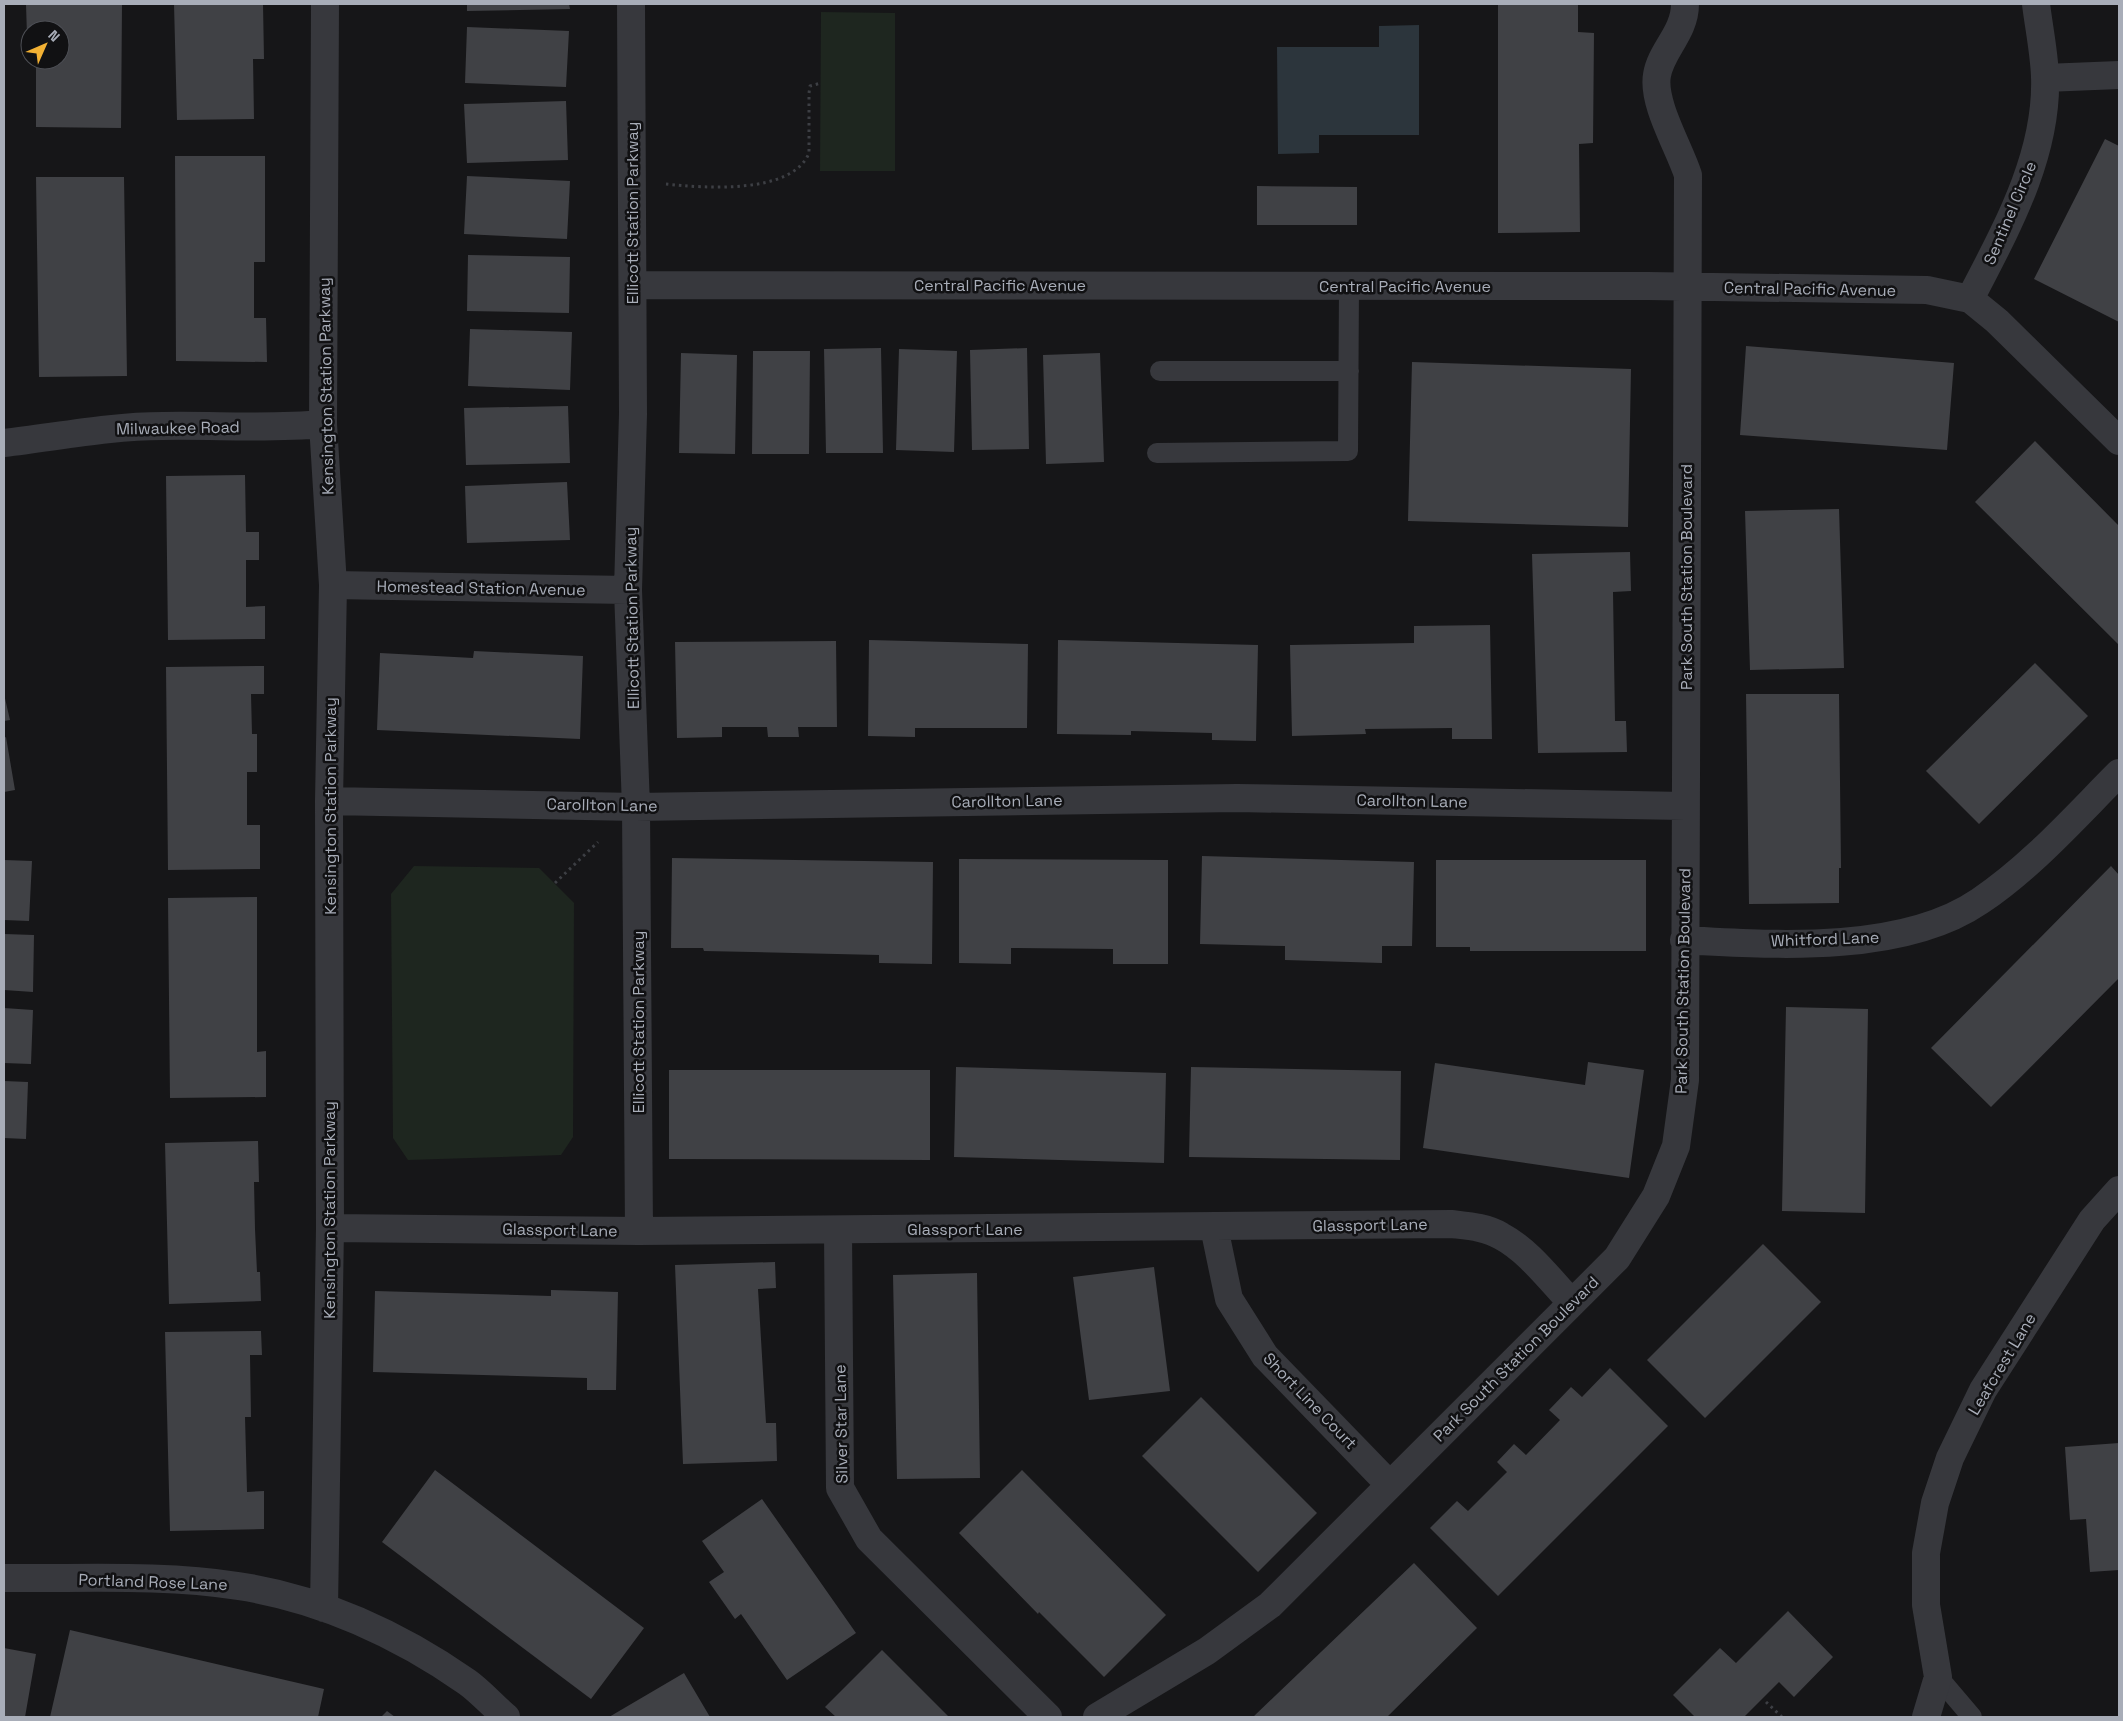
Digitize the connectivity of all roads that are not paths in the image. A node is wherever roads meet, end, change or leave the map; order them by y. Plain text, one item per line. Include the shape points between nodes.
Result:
1 (325, 4) edge
2 (631, 4) edge
3 (1685, 4) edge
4 (2036, 4) edge
5 (2119, 75) edge
6 (2045, 78) junction
7 (633, 285) junction
8 (1349, 286) junction
9 (1686, 287) junction
10 (1970, 299) junction
11 (1349, 370) junction
12 (1160, 371) dead end
13 (323, 424) junction
14 (2119, 441) edge
15 (4, 443) edge
16 (1156, 453) dead end
17 (333, 585) junction
18 (628, 590) junction
19 (2119, 773) edge
20 (329, 801) junction
21 (1685, 806) junction
22 (636, 807) junction
23 (1684, 940) junction
24 (2119, 1190) edge
25 (330, 1228) junction
26 (1214, 1228) junction
27 (838, 1230) junction
28 (639, 1231) junction
29 (1572, 1303) junction
30 (1389, 1484) junction
31 (4, 1578) edge
32 (324, 1608) junction
33 (1938, 1677) junction
34 (506, 1717) edge
35 (1048, 1717) edge
36 (1097, 1717) edge
37 (1926, 1717) edge
38 (1972, 1717) edge

1 - 13 street, Kensington Station Parkway
2 - 7 street, Ellicott Station Parkway
3 - 9 street, Park South Station Boulevard via 1681,25 1657,75 1656,88 1688,175
4 - 6 street, Sentinel Circle
5 - 6 street
6 - 10 street, Sentinel Circle via 2041,128 2033,164
7 - 8 street, Central Pacific Avenue
7 - 18 street, Ellicott Station Parkway
8 - 9 street, Central Pacific Avenue
8 - 11 lane
9 - 10 street, Central Pacific Avenue via 1928,290
9 - 21 street, Park South Station Boulevard
10 - 14 street, Central Pacific Avenue via 1997,321
11 - 12 lane
11 - 16 lane via 1348,451
13 - 15 street, Milwaukee Road via 285,428 161,426
13 - 17 street, Kensington Station Parkway
17 - 18 street, Homestead Station Avenue
17 - 20 street, Kensington Station Parkway
18 - 22 street, Ellicott Station Parkway
19 - 23 street, Whitford Lane via 2014,876 1978,902 1933,925 1883,938 1828,942
20 - 22 street, Carollton Lane
20 - 25 street, Kensington Station Parkway
21 - 22 street, Carollton Lane via 1237,798
21 - 23 street, Park South Station Boulevard
22 - 28 street, Ellicott Station Parkway
23 - 29 street, Park South Station Boulevard via 1685,1080 1676,1146 1656,1196 1617,1258
24 - 33 street, Leafcrest Lane via 2092,1220 1983,1390 1950,1458 1935,1503 1926,1553 1926,1605
25 - 28 street, Glassport Lane
25 - 32 street, Kensington Station Parkway
26 - 27 street, Glassport Lane
26 - 29 street, Glassport Lane via 1451,1224 1480,1228 1500,1236 1526,1255
26 - 30 street, Short Line Court via 1229,1299 1265,1356
27 - 28 street, Glassport Lane
27 - 35 street, Silver Star Lane via 840,1488 870,1539
29 - 30 street, Park South Station Boulevard
30 - 36 street, Park South Station Boulevard via 1270,1605 1242,1628
31 - 32 street, Portland Rose Lane via 189,1581 239,1586
32 - 34 street, Portland Rose Lane via 413,1647 468,1684
33 - 37 street
33 - 38 lane

